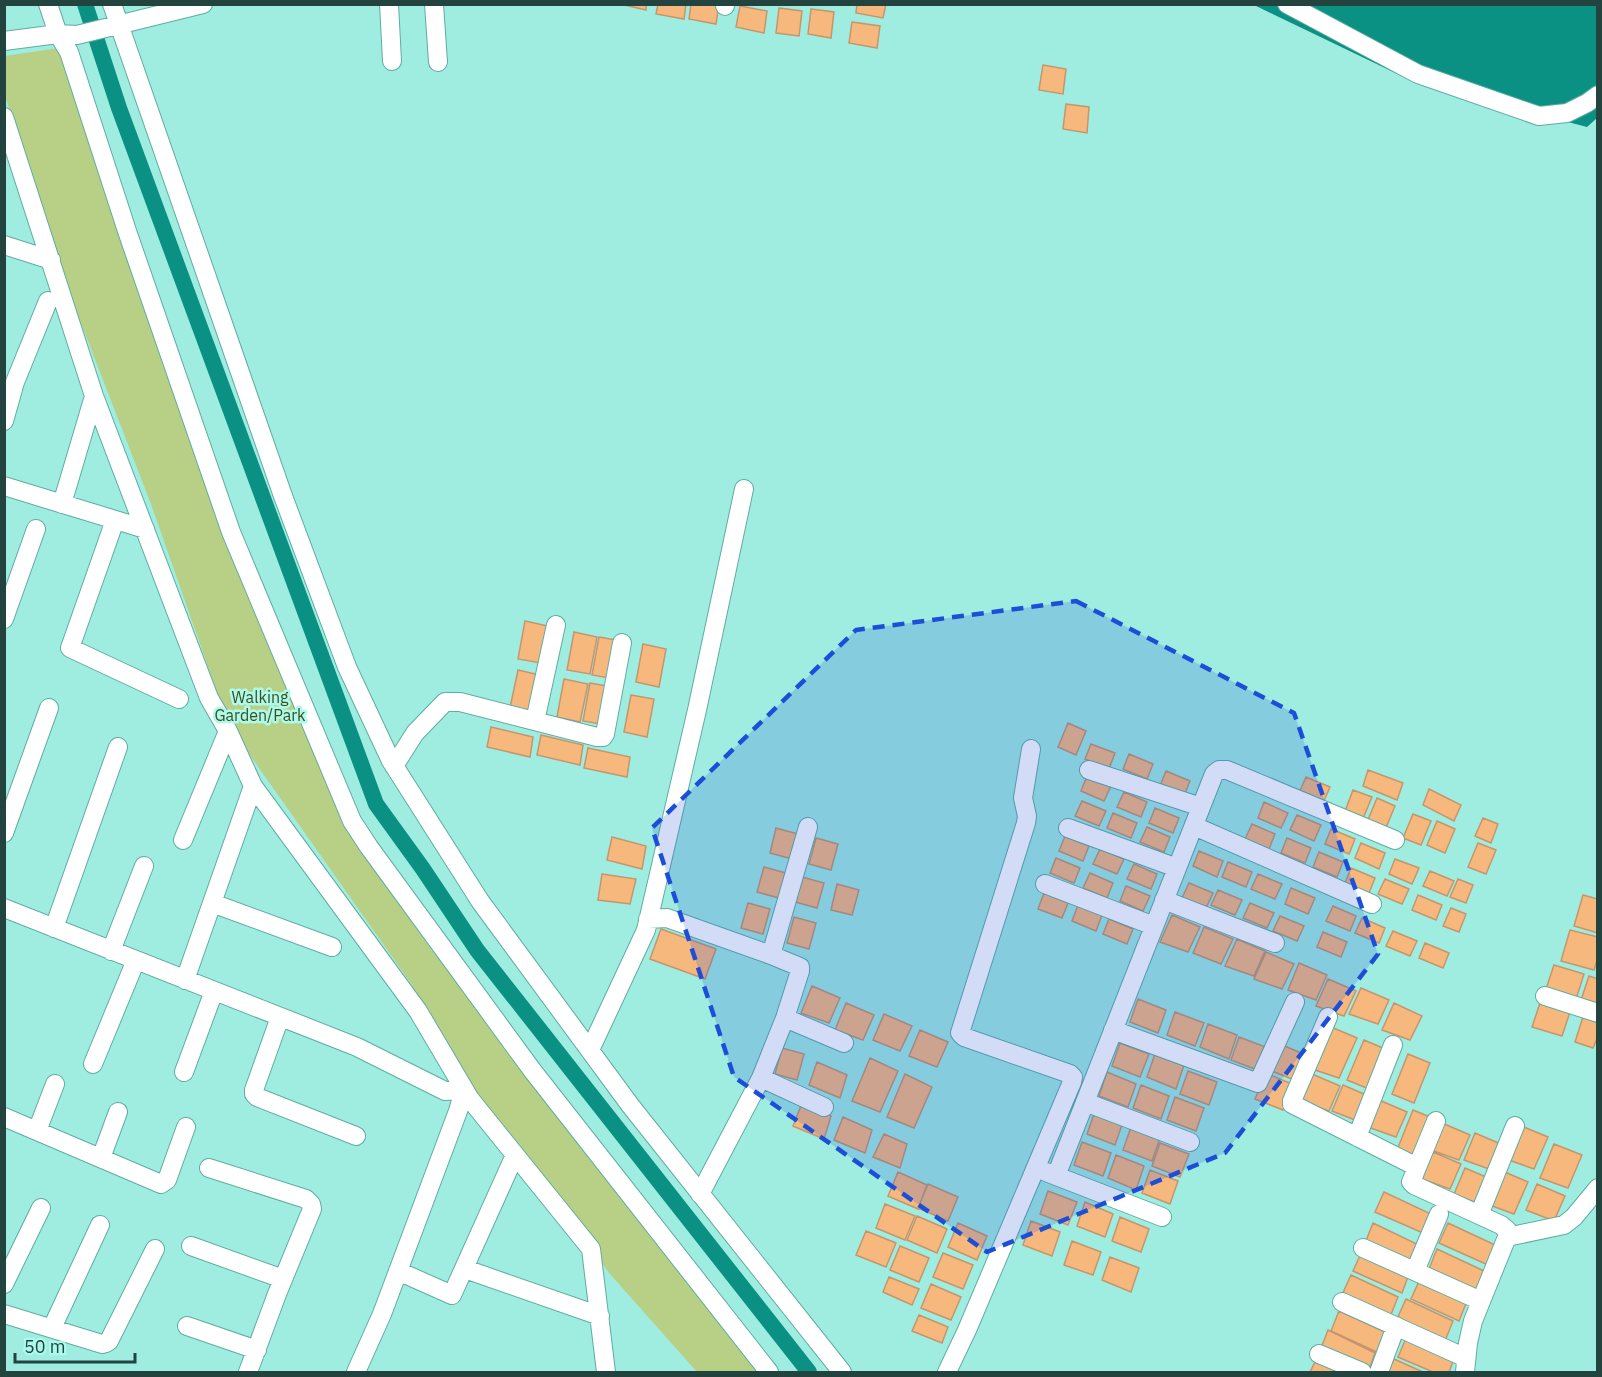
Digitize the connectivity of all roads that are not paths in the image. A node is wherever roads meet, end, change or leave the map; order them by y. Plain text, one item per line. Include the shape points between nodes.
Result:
1 (48, 4) edge
2 (112, 4) edge
3 (202, 4) edge
4 (389, 4) edge
5 (434, 4) edge
6 (1287, 4) edge
7 (112, 26) junction
8 (58, 34) junction
9 (4, 41) edge
10 (392, 61) dead end
11 (438, 62) dead end
12 (1598, 95) edge
13 (4, 117) edge
14 (4, 245) edge
15 (51, 260) junction
16 (48, 301) dead end
17 (94, 396) junction
18 (4, 421) edge
19 (4, 486) edge
20 (744, 489) dead end
21 (62, 504) junction
22 (115, 520) junction
23 (36, 529) dead end
24 (145, 529) junction
25 (12, 576) edge
26 (4, 619) edge
27 (556, 625) dead end
28 (622, 643) dead end
29 (179, 699) dead end
30 (49, 708) dead end
31 (535, 721) junction
32 (228, 732) junction
33 (118, 747) dead end
34 (1031, 749) dead end
35 (394, 766) junction
36 (1089, 770) dead end
37 (253, 786) junction
38 (1201, 807) junction
39 (1194, 826) junction
40 (808, 828) dead end
41 (1068, 828) dead end
42 (4, 833) edge
43 (183, 840) dead end
44 (1395, 840) dead end
45 (144, 866) dead end
46 (1177, 868) junction
47 (1045, 884) dead end
48 (1164, 900) junction
49 (212, 903) junction
50 (1372, 904) dead end
51 (6, 914) edge
52 (648, 920) junction
53 (1154, 926) junction
54 (54, 928) junction
55 (1275, 943) dead end
56 (332, 946) dead end
57 (111, 951) junction
58 (771, 955) junction
59 (136, 960) junction
60 (185, 980) junction
61 (214, 991) junction
62 (1545, 996) dead end
63 (1295, 1002) dead end
64 (1598, 1013) edge
65 (280, 1017) junction
66 (1328, 1017) dead end
67 (785, 1018) junction
68 (1113, 1030) junction
69 (844, 1043) dead end
70 (1392, 1045) dead end
71 (590, 1050) junction
72 (93, 1064) dead end
73 (184, 1072) dead end
74 (761, 1078) junction
75 (56, 1084) dead end
76 (464, 1090) junction
77 (1085, 1102) junction
78 (824, 1107) dead end
79 (118, 1112) dead end
80 (4, 1117) edge
81 (1436, 1120) dead end
82 (1515, 1126) dead end
83 (186, 1127) dead end
84 (37, 1131) junction
85 (356, 1136) dead end
86 (1357, 1137) junction
87 (1190, 1142) dead end
88 (515, 1155) junction
89 (101, 1158) junction
90 (1417, 1167) junction
91 (209, 1168) dead end
92 (1036, 1168) junction
93 (1056, 1176) junction
94 (1598, 1188) edge
95 (700, 1194) junction
96 (41, 1208) dead end
97 (1439, 1214) dead end
98 (1479, 1215) junction
99 (1162, 1217) dead end
100 (100, 1225) dead end
101 (1507, 1237) junction
102 (191, 1246) dead end
103 (1363, 1248) dead end
104 (155, 1249) dead end
105 (465, 1269) junction
106 (398, 1271) junction
107 (1415, 1271) junction
108 (283, 1279) junction
109 (4, 1284) edge
110 (1482, 1301) junction
111 (1342, 1302) dead end
112 (4, 1314) edge
113 (600, 1316) junction
114 (187, 1326) dead end
115 (1396, 1326) junction
116 (52, 1328) junction
117 (257, 1350) junction
118 (1319, 1354) dead end
119 (1465, 1365) edge
120 (248, 1372) edge
121 (356, 1372) edge
122 (606, 1372) edge
123 (769, 1372) edge
124 (842, 1372) edge
125 (947, 1372) edge
126 (1362, 1372) edge
127 (1379, 1372) edge

1 - 8 street
2 - 7 street
3 - 7 street
4 - 10 street
5 - 11 street
6 - 12 street via 1418,74 1539,116 1567,114
7 - 8 street via 77,36
7 - 35 street via 347,667
8 - 9 street
8 - 123 street via 69,52 231,532 352,821 532,1070
13 - 15 street
14 - 15 street
15 - 17 street
16 - 18 street via 18,374
17 - 21 street
17 - 24 street
19 - 21 street
20 - 52 street
21 - 22 street
22 - 24 street
22 - 29 street via 70,648
23 - 25 street
24 - 32 street via 209,698
25 - 26 street
27 - 31 street
28 - 31 street via 603,737
30 - 42 street
31 - 35 street via 460,702 445,702 415,734
32 - 37 street
32 - 43 street
33 - 54 street
34 - 92 street via 1023,798 1026,823 960,1033 1073,1077
35 - 71 street via 480,901
36 - 38 street
37 - 49 street
37 - 76 street via 418,1011
38 - 39 street
38 - 44 street via 1214,774 1227,770
39 - 46 street
39 - 50 street
40 - 58 street
41 - 46 street
45 - 57 street
46 - 48 street
47 - 53 street
48 - 53 street
48 - 55 street
49 - 56 street
49 - 60 street
51 - 54 street
52 - 58 street via 667,918
52 - 71 street
53 - 68 street
54 - 57 street
57 - 59 street
58 - 67 street via 800,967
59 - 60 street
59 - 72 street
60 - 61 street
61 - 65 street
61 - 73 street
62 - 64 street
63 - 68 street via 1258,1083
65 - 76 street via 357,1047 445,1091
65 - 85 street via 254,1094
66 - 86 street via 1292,1104
67 - 69 street
67 - 74 street
68 - 77 street
70 - 86 street
71 - 95 street
74 - 78 street
74 - 95 street
75 - 84 street
76 - 88 street
76 - 106 street
77 - 87 street
77 - 93 street
79 - 89 street
80 - 84 street
81 - 90 street
82 - 98 street
83 - 89 street via 164,1183
84 - 89 street
86 - 90 street
88 - 105 street
88 - 113 street via 591,1249
90 - 98 street via 1413,1185
91 - 108 street via 306,1199 311,1204
92 - 93 street
92 - 125 street
93 - 99 street
94 - 101 street via 1564,1225
95 - 124 street
96 - 109 street
97 - 107 street
98 - 101 street via 1501,1225 1507,1230
100 - 116 street
101 - 110 street
102 - 108 street
103 - 107 street
104 - 116 street via 109,1341 102,1344
105 - 106 street via 452,1295
105 - 113 street
106 - 121 street
107 - 110 street
108 - 117 street
110 - 119 street via 1470,1332
111 - 115 street
112 - 116 street
113 - 122 street
114 - 117 street
115 - 119 street
115 - 127 street
117 - 120 street
118 - 126 street

